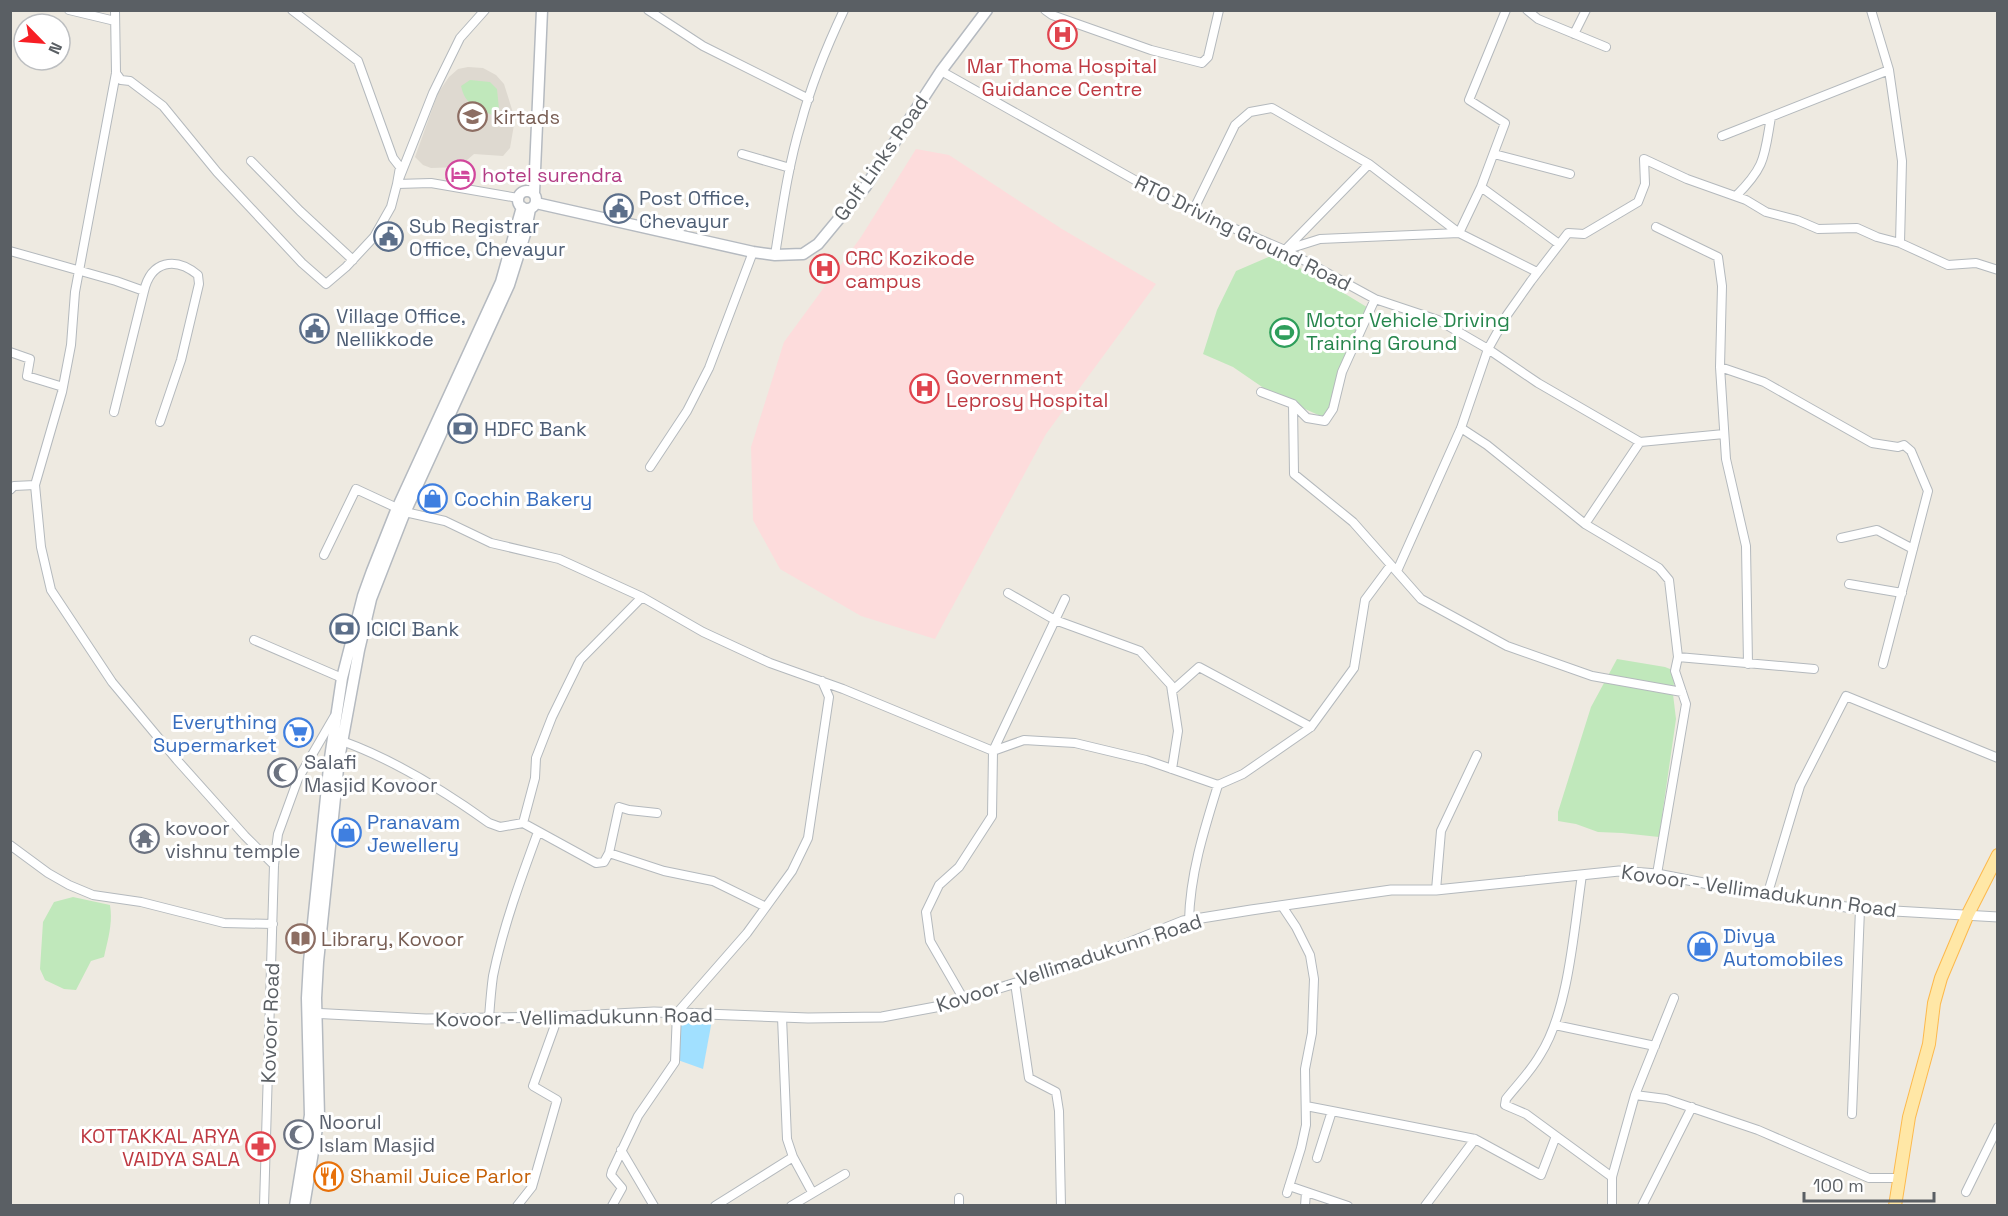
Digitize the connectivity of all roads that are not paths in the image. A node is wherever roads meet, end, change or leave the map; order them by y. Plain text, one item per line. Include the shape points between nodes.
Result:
1 (69, 10) edge
2 (115, 10) edge
3 (292, 10) edge
4 (485, 10) edge
5 (535, 10) edge
6 (542, 10) edge
7 (648, 10) edge
8 (844, 10) edge
9 (987, 10) edge
10 (1045, 10) edge
11 (1220, 10) edge
12 (1506, 10) edge
13 (1527, 10) edge
14 (1586, 10) edge
15 (1872, 10) edge
16 (116, 21) junction
17 (1574, 34) junction
18 (1606, 47) dead end
19 (1889, 70) junction
20 (941, 71) junction
21 (116, 73) junction
22 (809, 99) junction
23 (1771, 117) junction
24 (1722, 135) dead end
25 (742, 154) dead end
26 (1494, 154) junction
27 (251, 161) dead end
28 (1369, 164) junction
29 (790, 168) junction
30 (1570, 174) dead end
31 (397, 184) junction
32 (1481, 187) junction
33 (1736, 196) junction
34 (528, 200) junction
35 (1193, 211) junction
36 (1656, 227) dead end
37 (1459, 233) junction
38 (1900, 243) junction
39 (1559, 244) junction
40 (1285, 250) junction
41 (10, 251) edge
42 (753, 252) junction
43 (775, 255) junction
44 (353, 260) junction
45 (1998, 270) edge
46 (79, 271) junction
47 (1538, 272) junction
48 (144, 291) junction
49 (1375, 299) junction
50 (1488, 349) junction
51 (10, 352) edge
52 (1720, 367) junction
53 (63, 387) junction
54 (1261, 392) dead end
55 (1293, 404) junction
56 (114, 412) dead end
57 (159, 422) dead end
58 (1461, 428) junction
59 (1724, 434) junction
60 (1640, 442) junction
61 (650, 467) dead end
62 (35, 485) junction
63 (10, 490) edge
64 (401, 510) junction
65 (1585, 524) junction
66 (1841, 538) dead end
67 (1913, 549) junction
68 (324, 555) dead end
69 (1394, 568) junction
70 (1849, 584) dead end
71 (1008, 593) dead end
72 (1902, 593) junction
73 (642, 597) junction
74 (1065, 599) dead end
75 (1055, 620) junction
76 (254, 640) dead end
77 (1678, 657) junction
78 (1748, 664) junction
79 (1883, 664) dead end
80 (1814, 669) dead end
81 (342, 678) junction
82 (822, 681) junction
83 (1172, 691) junction
84 (1682, 692) junction
85 (344, 699) junction
86 (338, 711) junction
87 (1311, 727) junction
88 (342, 741) junction
89 (993, 751) junction
90 (1477, 755) dead end
91 (1998, 758) edge
92 (1172, 768) junction
93 (1218, 785) junction
94 (657, 813) dead end
95 (523, 823) junction
96 (538, 832) junction
97 (10, 845) edge
98 (609, 853) junction
99 (1998, 855) edge
100 (274, 864) junction
101 (1657, 874) junction
102 (1582, 875) junction
103 (1436, 890) junction
104 (1767, 896) junction
105 (1282, 906) junction
106 (766, 907) junction
107 (1860, 909) junction
108 (1968, 914) junction
109 (1998, 917) edge
110 (1189, 921) junction
111 (273, 924) junction
112 (1015, 983) junction
113 (963, 998) junction
114 (1674, 998) dead end
115 (312, 1013) junction
116 (677, 1013) junction
117 (558, 1017) junction
118 (782, 1017) junction
119 (489, 1018) junction
120 (1555, 1025) junction
121 (1655, 1046) junction
122 (313, 1059) junction
123 (1635, 1095) junction
124 (1306, 1106) junction
125 (1692, 1107) junction
126 (1332, 1111) junction
127 (1852, 1114) dead end
128 (1998, 1126) edge
129 (1556, 1136) junction
130 (1475, 1139) junction
131 (621, 1150) junction
132 (793, 1157) junction
133 (1317, 1158) dead end
134 (845, 1174) dead end
135 (1612, 1177) junction
136 (1899, 1178) junction
137 (812, 1192) junction
138 (1306, 1192) junction
139 (1966, 1192) dead end
140 (264, 1206) edge
141 (295, 1206) edge
142 (304, 1206) edge
143 (517, 1206) edge
144 (612, 1206) edge
145 (654, 1206) edge
146 (715, 1206) edge
147 (790, 1206) edge
148 (1061, 1206) edge
149 (1305, 1206) edge
150 (1348, 1206) edge
151 (1425, 1206) edge
152 (1612, 1206) edge
153 (1642, 1206) edge
154 (1895, 1206) edge

1 - 16 street
2 - 16 street
3 - 31 street via 358,61 400,168
4 - 31 street via 460,38
5 - 34 main road
6 - 34 main road
7 - 22 street via 703,46
8 - 22 street
9 - 20 main road, Golf Links Road
10 - 11 street via 1151,50 1202,63 1208,57
12 - 26 street via 1469,100 1506,123
13 - 17 street via 1538,20
14 - 17 street
15 - 19 street
16 - 21 street
17 - 18 street
19 - 23 street
19 - 38 street via 1902,161
20 - 35 street, RTO Driving Ground Road
20 - 43 main road, Golf Links Road via 866,186 818,244 802,254
21 - 44 street via 163,106 217,172 326,284
21 - 46 street
22 - 29 street
23 - 24 street
23 - 33 street via 1764,159 1754,178
25 - 29 street
26 - 30 street
26 - 32 street
27 - 44 street
28 - 35 street via 1272,108 1250,112 1235,125
28 - 37 street
28 - 40 street
29 - 43 street
31 - 34 street via 431,183
31 - 44 street via 391,207 374,237
32 - 37 street
32 - 39 street
33 - 38 street via 1766,212 1818,229 1857,228
33 - 39 street via 1644,159 1645,184 1638,202 1584,234 1568,233
34 - 42 main road, Golf Links Road
34 - 64 main road via 525,234 509,285
35 - 40 street, RTO Driving Ground Road
36 - 52 street via 1718,257 1722,286
37 - 40 street via 1320,239
37 - 47 street
38 - 45 street via 1948,265 1976,263
39 - 47 street
40 - 49 street, RTO Driving Ground Road
41 - 46 street
42 - 43 main road, Golf Links Road
42 - 61 street via 709,368 687,411
46 - 48 street
46 - 53 street
47 - 50 street
48 - 56 street
48 - 57 street via 149,276 165,263 192,269 198,275 185,344
49 - 50 street, RTO Driving Ground Road via 1438,320
49 - 55 street via 1325,421 1307,418
50 - 58 street
50 - 60 street, RTO Driving Ground Road
51 - 53 street via 30,359 27,376
52 - 59 street
52 - 67 street via 1764,382 1872,443 1904,445 1911,451 1928,491
53 - 62 street
54 - 55 street
55 - 69 street via 1294,474 1353,522
58 - 65 street
58 - 69 street
59 - 60 street
59 - 78 street via 1746,546
60 - 65 street
62 - 63 street via 14,486
62 - 100 street via 41,547 51,590 112,682 177,760
64 - 68 street via 356,489
64 - 73 street via 445,522 491,543 559,559
64 - 81 main road via 363,596
64 - 85 main road via 371,599
65 - 77 street via 1659,568 1669,580
66 - 67 street via 1877,530
67 - 72 street
69 - 84 street via 1421,599 1507,646 1592,676
69 - 87 street via 1365,600 1354,668
70 - 72 street
71 - 75 street
72 - 79 street
73 - 82 street via 731,646
73 - 95 street via 580,660 536,758
74 - 75 street
75 - 83 street via 1140,651
75 - 89 street
76 - 81 street
77 - 78 street
77 - 84 street via 1675,671
78 - 80 street
81 - 85 main road
82 - 89 street
82 - 106 street via 829,697 808,838 792,871
83 - 87 street via 1199,668
83 - 92 street via 1178,731
84 - 101 street via 1686,704
85 - 86 main road
85 - 88 main road
86 - 100 street, Kovoor Road via 298,779 278,834
86 - 115 main road via 309,962
87 - 93 street via 1243,774
88 - 95 street via 407,770 489,824 500,827
88 - 115 main road
89 - 92 street via 1024,741 1075,742
89 - 113 street via 992,816 959,867 939,885 926,912 930,941
90 - 103 street via 1441,831
91 - 104 street via 1846,696 1800,786
92 - 93 street
93 - 110 street via 1190,891
94 - 98 street via 619,807
95 - 96 street
96 - 98 street via 597,863 604,862
96 - 119 street via 500,947
97 - 111 street via 48,873 93,895 224,922
98 - 106 street via 664,872 713,881
99 - 108 main road
100 - 111 street, Kovoor Road
101 - 102 street, Kovoor - Vellimadukunn Road via 1619,871
101 - 104 street, Kovoor - Vellimadukunn Road
102 - 103 street, Kovoor - Vellimadukunn Road
102 - 120 street
103 - 105 street, Kovoor - Vellimadukunn Road via 1391,890
104 - 107 street, Kovoor - Vellimadukunn Road
105 - 110 street, Kovoor - Vellimadukunn Road
105 - 124 street via 1310,956 1314,979 1312,1033 1305,1068
106 - 116 street
107 - 108 street, Kovoor - Vellimadukunn Road
107 - 127 street
108 - 109 street, Kovoor - Vellimadukunn Road
108 - 136 main road via 1934,1003 1929,1044 1909,1117
110 - 112 street, Kovoor - Vellimadukunn Road
111 - 140 street, Kovoor Road
112 - 113 street, Kovoor - Vellimadukunn Road
112 - 148 street via 1029,1078 1056,1092
113 - 118 street, Kovoor - Vellimadukunn Road via 882,1017
114 - 121 street
115 - 119 street, Kovoor - Vellimadukunn Road
115 - 122 main road
116 - 117 street, Kovoor - Vellimadukunn Road
116 - 118 street, Kovoor - Vellimadukunn Road
116 - 131 street via 675,1062 638,1116
117 - 119 street, Kovoor - Vellimadukunn Road
117 - 143 street via 533,1086 557,1101 532,1187
118 - 132 street via 787,1139
120 - 121 street
120 - 129 street via 1541,1055 1505,1105 1526,1114
121 - 123 street
122 - 141 main road via 310,1115
122 - 142 main road via 319,1116
123 - 125 street
123 - 135 street
124 - 126 street
124 - 138 street via 1306,1125 1288,1190
125 - 136 street via 1758,1130 1869,1178
125 - 153 street
126 - 130 street
126 - 133 street
128 - 139 street
129 - 130 street via 1541,1175
129 - 135 street
130 - 151 street
131 - 144 street via 611,1175 622,1188
131 - 145 street
132 - 137 street
132 - 146 street
134 - 137 street
135 - 152 street
136 - 154 main road
137 - 147 street
138 - 149 street
138 - 150 street

